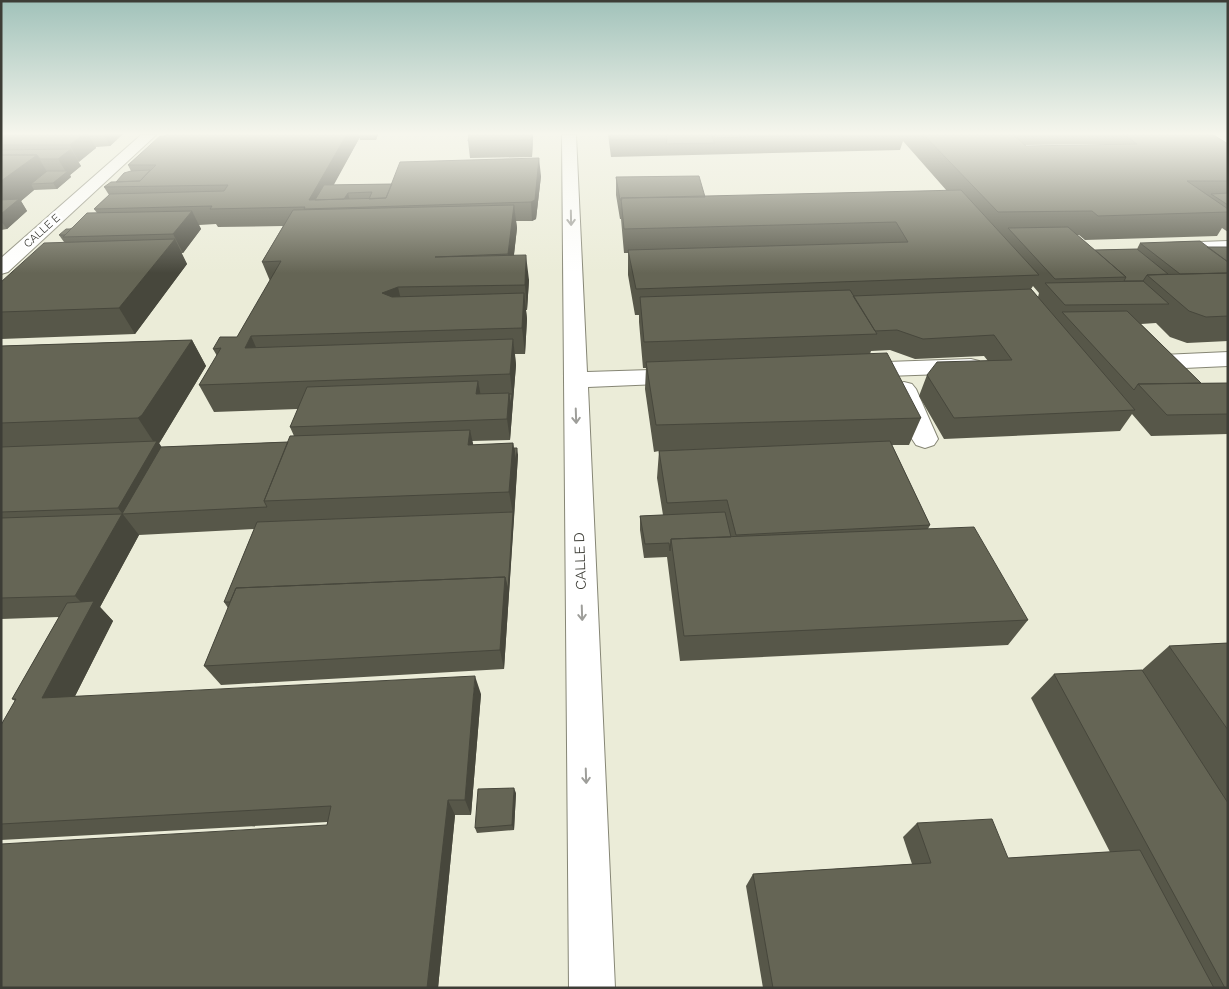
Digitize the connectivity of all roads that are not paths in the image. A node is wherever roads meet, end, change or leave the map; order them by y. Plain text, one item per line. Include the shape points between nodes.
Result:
1 (97, 181) edge
2 (570, 181) edge
3 (1228, 246) edge
4 (1152, 249) edge
5 (1, 268) edge
6 (1228, 359) edge
7 (1162, 362) edge
8 (982, 366) edge
9 (895, 368) junction
10 (835, 371) edge
11 (705, 375) edge
12 (576, 380) junction
13 (925, 439) dead end
14 (592, 988) edge

1 - 5 street, CALLE E
2 -> 12 street, CALLE D
3 - 4 street
6 - 7 street
8 - 9 street
9 - 10 street
9 - 13 street
11 - 12 street
12 -> 14 street, CALLE D

